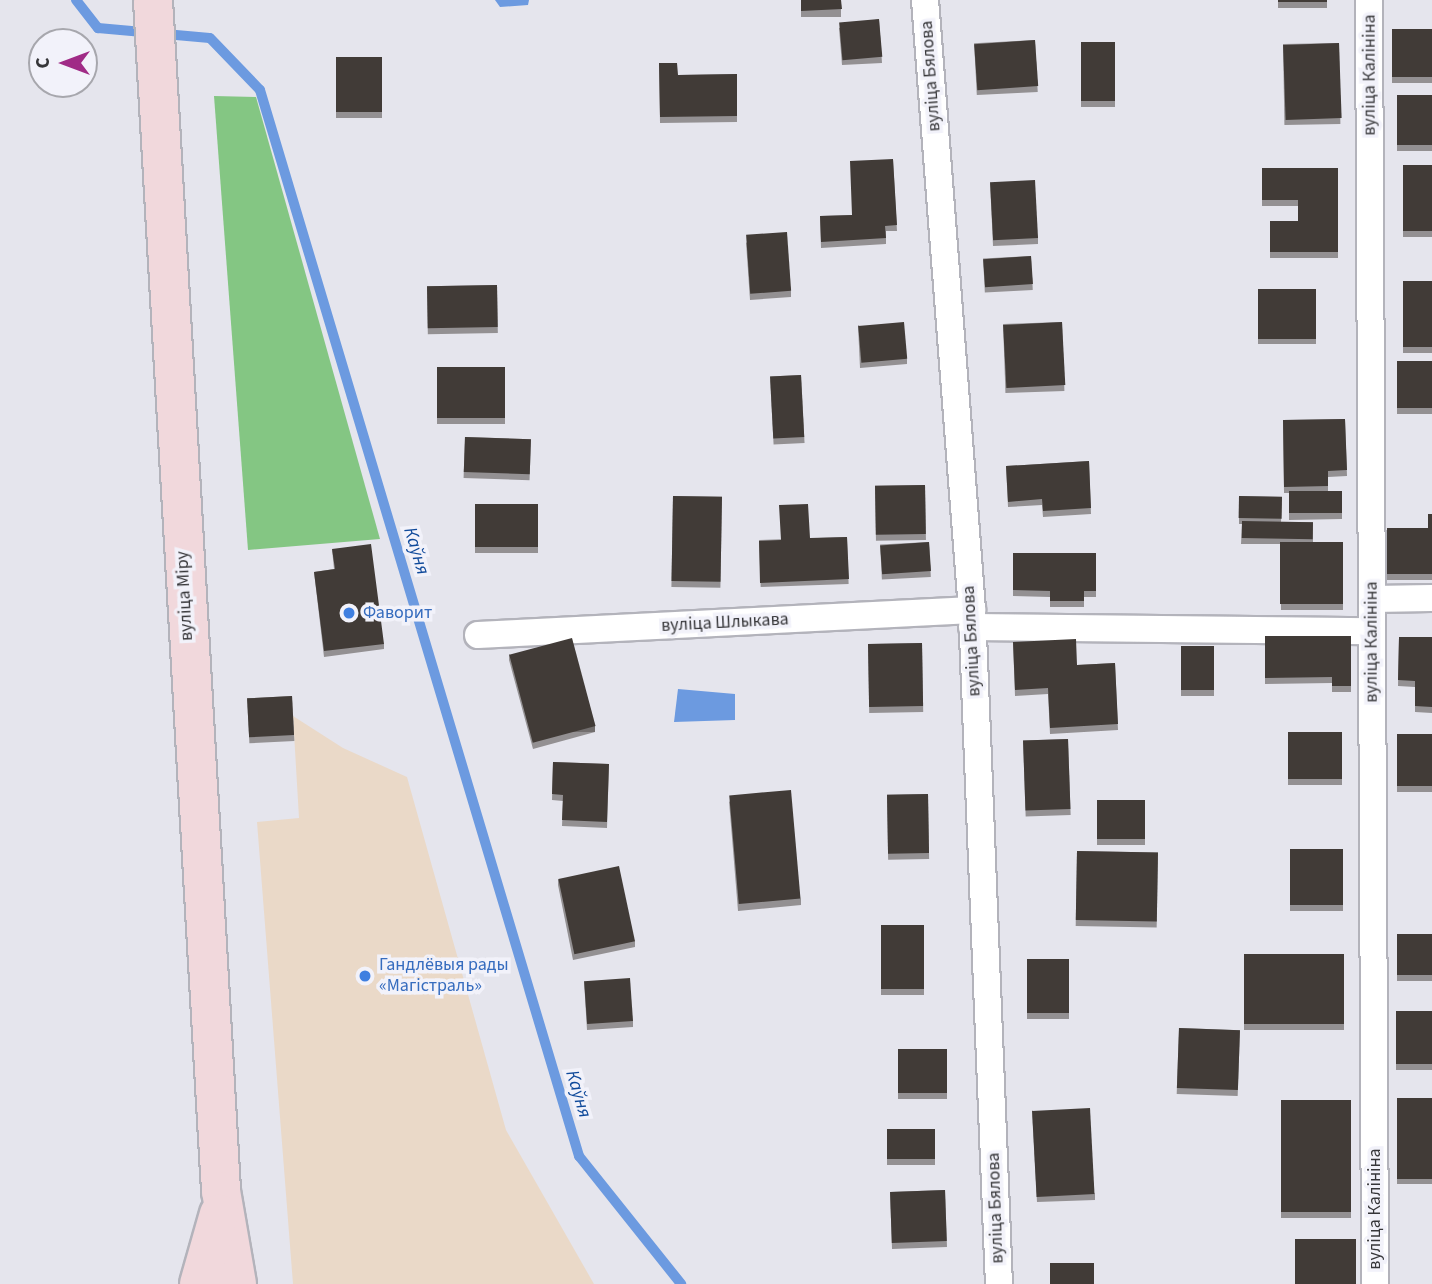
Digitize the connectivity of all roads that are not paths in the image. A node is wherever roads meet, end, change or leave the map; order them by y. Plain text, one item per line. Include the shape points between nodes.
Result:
1 (153, 0) edge
2 (925, 0) edge
3 (1369, 0) edge
4 (1432, 598) edge
5 (1373, 599) junction
6 (972, 619) junction
7 (1372, 631) junction
8 (478, 635) dead end
9 (221, 1191) junction
10 (199, 1284) edge
11 (237, 1284) edge
12 (999, 1284) edge
13 (1375, 1284) edge

1 - 9 main road, вуліца Міру
2 - 6 street, вуліца Бялова
3 - 5 street, вуліца Калініна
4 - 5 street
5 - 7 street, вуліца Калініна
6 - 7 street, вуліца Шлыкава
6 - 8 street, вуліца Шлыкава
6 - 12 street, вуліца Бялова
7 - 13 street, вуліца Калініна
9 - 10 main road, вуліца Міру via 216,1231
9 - 11 main road, вуліца Міру

